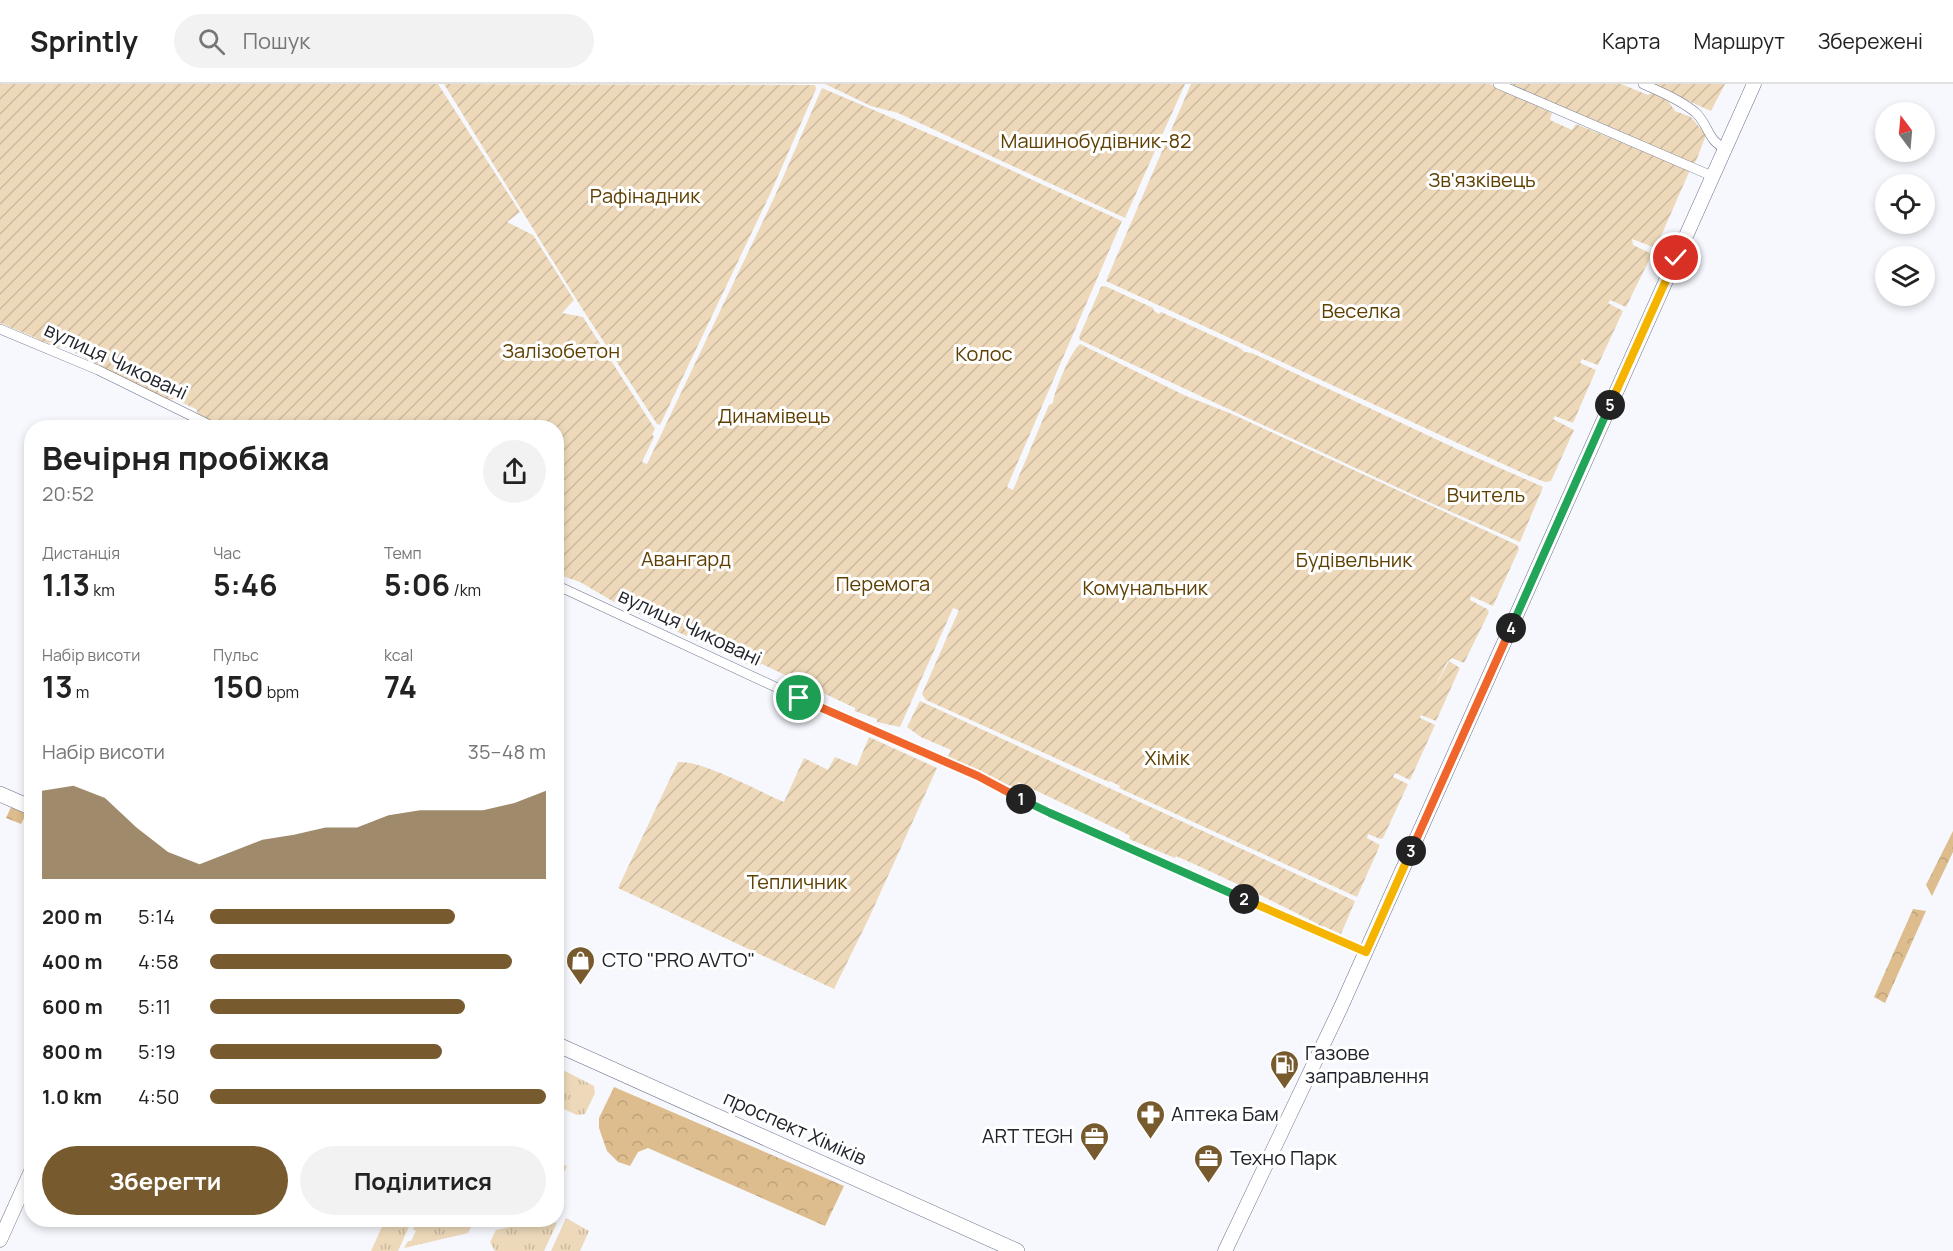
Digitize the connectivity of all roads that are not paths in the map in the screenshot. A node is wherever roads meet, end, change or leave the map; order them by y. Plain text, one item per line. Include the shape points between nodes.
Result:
1 (1498, 84) edge
2 (1754, 84) edge
3 (1647, 85) edge
4 (1725, 148) junction
5 (1712, 176) junction
6 (0, 328) edge
7 (200, 420) edge
8 (564, 589) edge
9 (0, 794) edge
10 (24, 804) edge
11 (1366, 952) junction
12 (564, 1048) edge
13 (24, 1187) edge
14 (0, 1240) edge
15 (1017, 1251) edge
16 (1225, 1251) edge

1 - 5 street
2 - 4 main road
3 - 4 street via 1696,113 1716,145
4 - 5 main road
5 - 11 main road
6 - 7 street, вулиця Чиковані
8 - 11 street, вулиця Чиковані via 978,776 1050,813
9 - 10 main road
11 - 16 main road
12 - 15 main road, проспект Хіміків
13 - 14 main road

